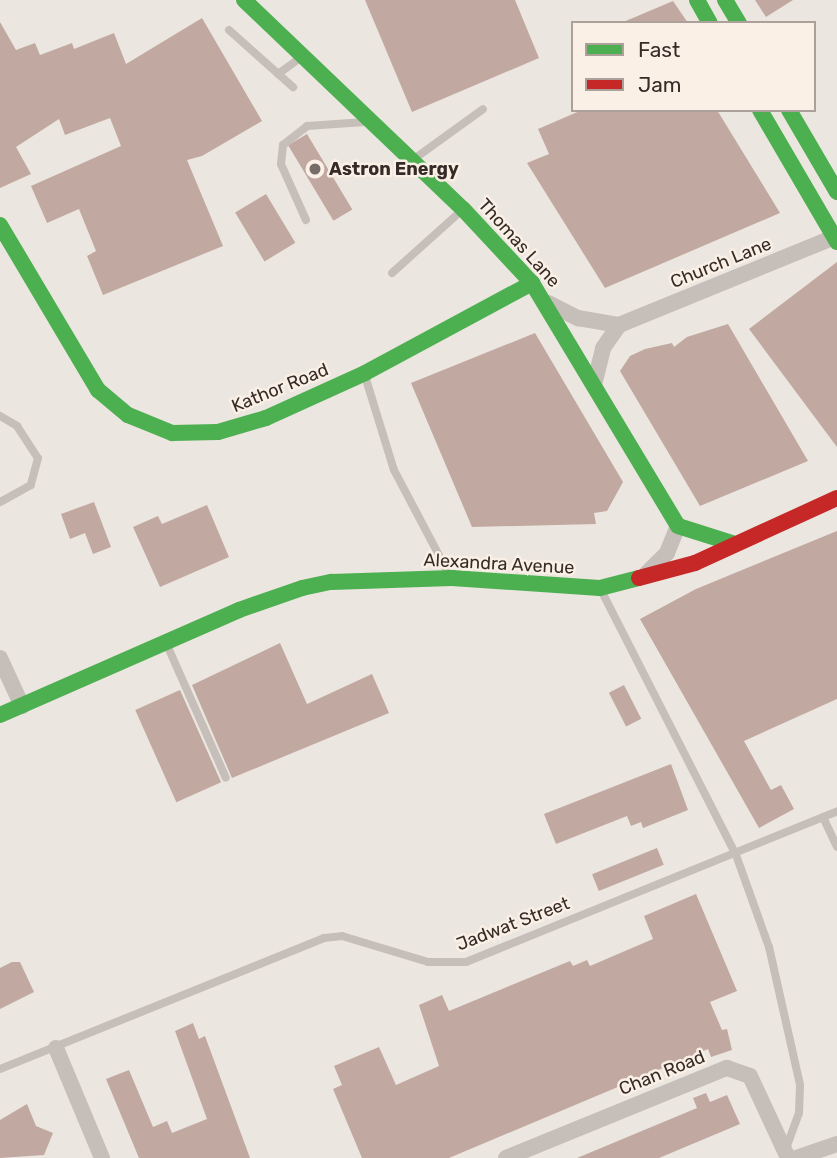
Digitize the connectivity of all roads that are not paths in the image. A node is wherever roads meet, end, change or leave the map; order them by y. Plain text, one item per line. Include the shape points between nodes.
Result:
1 (244, 0) edge
2 (697, 0) edge
3 (725, 0) edge
4 (709, 21) edge
5 (737, 21) edge
6 (229, 30) dead end
7 (302, 56) junction
8 (278, 74) junction
9 (293, 87) dead end
10 (484, 109) dead end
11 (761, 112) edge
12 (790, 112) edge
13 (371, 121) junction
14 (412, 161) junction
15 (837, 192) edge
16 (463, 209) junction
17 (306, 220) dead end
18 (0, 225) edge
19 (836, 239) edge
20 (392, 272) dead end
21 (532, 283) junction
22 (548, 303) junction
23 (619, 325) junction
24 (365, 373) junction
25 (594, 385) junction
26 (0, 416) edge
27 (837, 498) edge
28 (0, 502) edge
29 (678, 526) junction
30 (732, 543) junction
31 (452, 578) junction
32 (639, 581) junction
33 (600, 588) junction
34 (165, 642) junction
35 (0, 658) edge
36 (22, 706) junction
37 (0, 715) edge
38 (226, 778) dead end
39 (837, 811) edge
40 (823, 817) junction
41 (837, 846) edge
42 (736, 855) junction
43 (56, 1048) junction
44 (0, 1069) edge
45 (837, 1144) edge
46 (790, 1156) edge
47 (102, 1158) edge
48 (506, 1158) edge

1 - 7 street, Thomas Lane
2 - 4 street
3 - 5 street
6 - 8 lane
7 - 8 lane
7 - 13 street, Thomas Lane
8 - 9 lane
10 - 14 lane
11 - 19 street
12 - 15 street
13 - 14 street, Thomas Lane
13 - 17 lane via 307,125 288,138 281,164
14 - 16 street, Thomas Lane
16 - 20 lane
16 - 21 street, Thomas Lane
18 - 24 street, Kathor Road via 94,384 111,403 146,424 172,433 239,428
19 - 23 street, Church Lane
21 - 22 street, Thomas Lane
21 - 24 street, Kathor Road
22 - 23 street via 578,318
22 - 25 street, Thomas Lane
23 - 25 street via 603,348
24 - 31 lane via 394,470
25 - 29 street, Thomas Lane
26 - 28 lane via 17,426 38,458 31,485
27 - 30 street, Alexandra Avenue
29 - 30 street
29 - 32 street via 667,553
30 - 32 street, Alexandra Avenue via 695,563
31 - 33 street, Alexandra Avenue
31 - 34 street, Alexandra Avenue via 321,584 239,610
32 - 33 street, Alexandra Avenue
33 - 42 lane
34 - 36 street, Alexandra Avenue
34 - 38 lane
35 - 36 street
36 - 37 street, Alexandra Avenue
39 - 40 lane, Jadwat Street
40 - 41 lane
40 - 42 lane, Jadwat Street
42 - 43 lane, Jadwat Street via 466,962 428,962 359,940 324,938
42 - 46 lane via 769,947 800,1085
43 - 44 lane, Jadwat Street
43 - 47 street
45 - 46 street
46 - 48 street, Chan Road via 750,1076 727,1068

